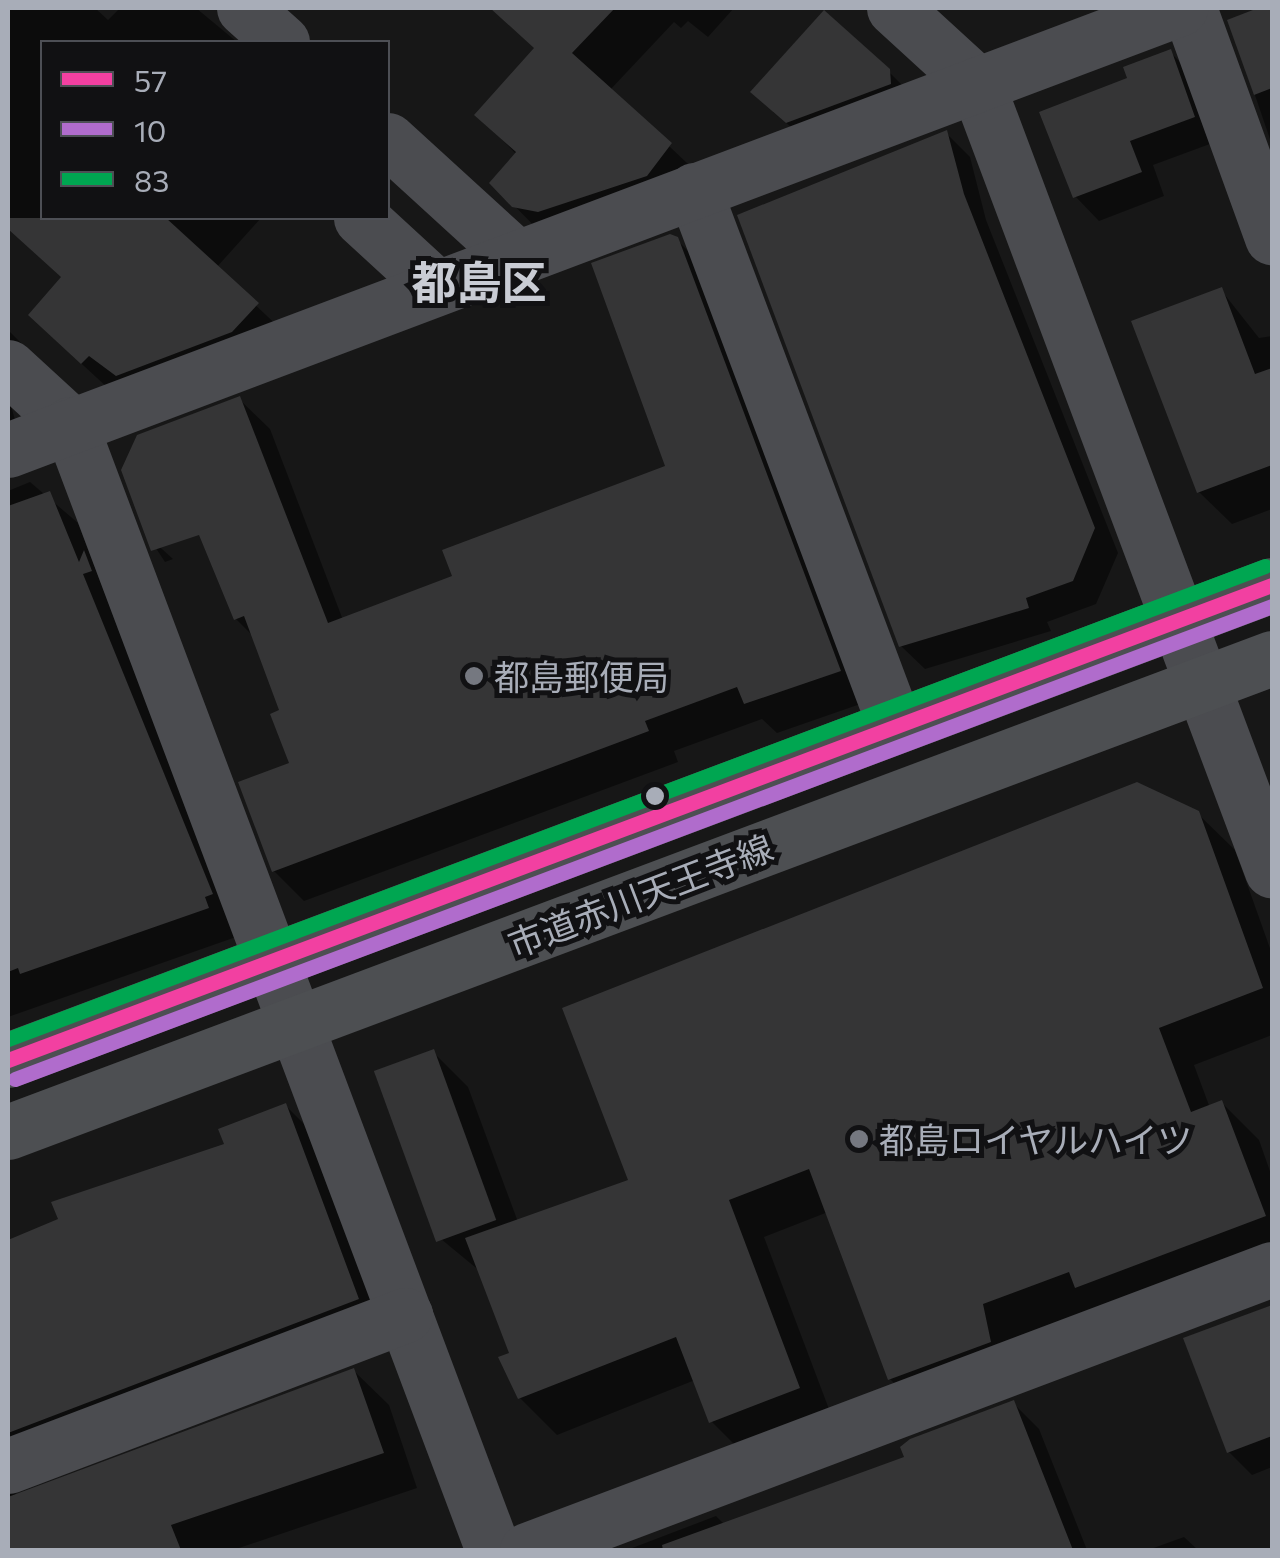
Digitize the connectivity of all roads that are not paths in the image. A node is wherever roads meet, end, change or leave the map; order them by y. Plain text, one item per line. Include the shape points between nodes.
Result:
1 (244, 8) edge
2 (894, 8) edge
3 (1180, 8) edge
4 (1189, 8) edge
5 (280, 40) edge
6 (977, 84) junction
7 (390, 142) edge
8 (694, 190) junction
9 (363, 220) edge
10 (1272, 237) edge
11 (516, 257) junction
12 (436, 286) junction
13 (8, 367) edge
14 (70, 424) junction
15 (8, 450) edge
16 (1272, 585) edge
17 (1179, 620) junction
18 (1272, 658) edge
19 (1203, 685) junction
20 (895, 726) junction
21 (1272, 872) edge
22 (273, 960) junction
23 (296, 1024) junction
24 (8, 1060) edge
25 (8, 1132) edge
26 (1272, 1270) edge
27 (405, 1315) junction
28 (8, 1466) edge
29 (493, 1550) edge
30 (527, 1550) edge

1 - 5 street
2 - 6 street
3 - 6 street
4 - 10 street
6 - 8 street
6 - 17 street
7 - 11 street
8 - 11 street
8 - 20 street
9 - 12 street
11 - 12 street
12 - 14 street
13 - 14 street
14 - 15 street
14 - 22 street
16 - 17 main road, 市道赤川天王寺線
17 - 19 street
17 - 20 main road, 市道赤川天王寺線
18 - 19 main road, 市道赤川天王寺線
19 - 21 street
19 - 23 main road, 市道赤川天王寺線
20 - 22 main road, 市道赤川天王寺線
22 - 23 street
22 - 24 main road, 市道赤川天王寺線
23 - 25 main road, 市道赤川天王寺線
23 - 27 street
26 - 30 street
27 - 28 street
27 - 29 street

